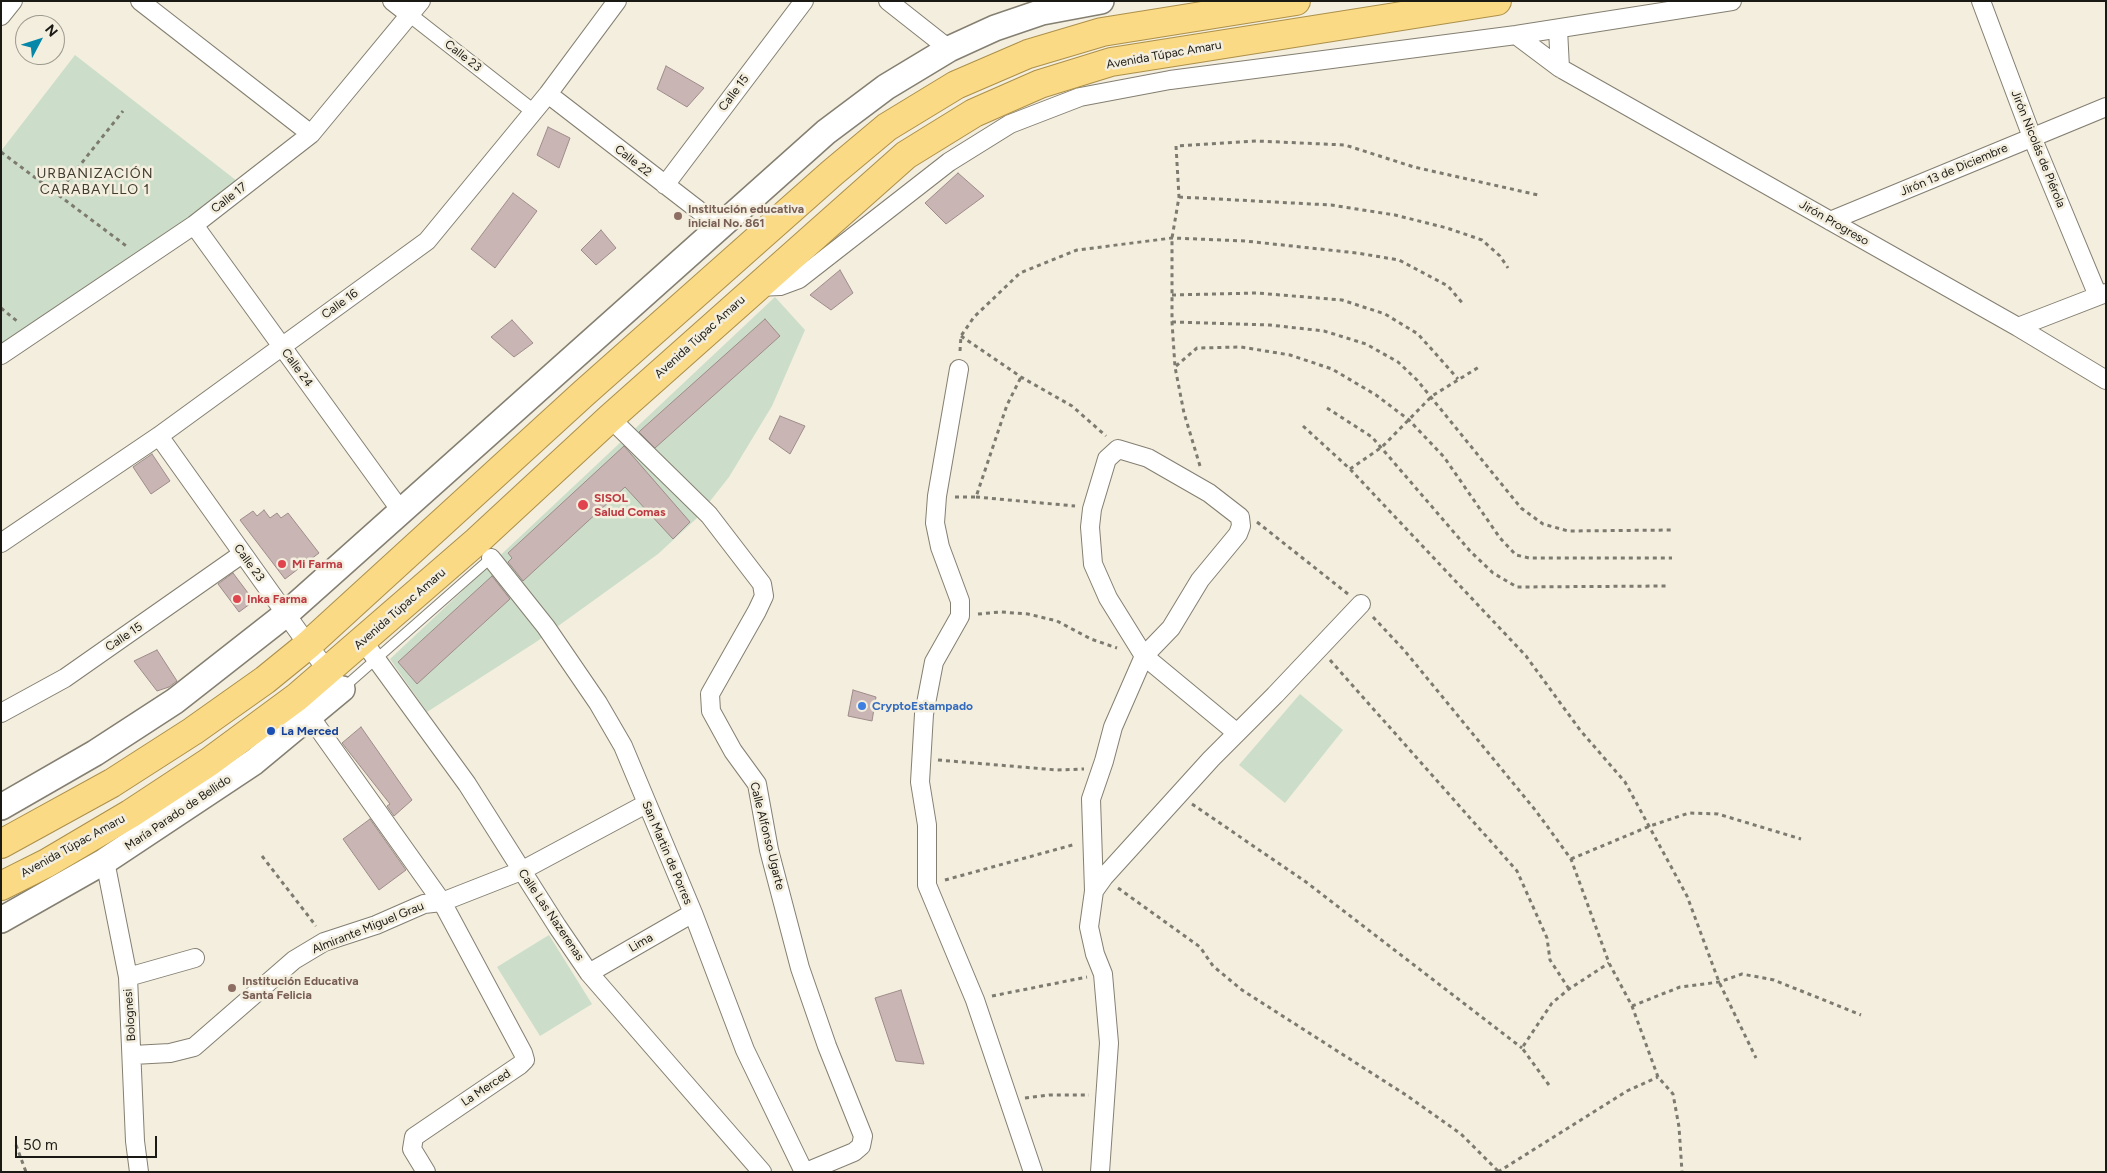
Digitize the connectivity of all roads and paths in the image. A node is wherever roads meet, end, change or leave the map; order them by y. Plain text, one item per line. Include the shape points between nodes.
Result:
1 (13, 1) edge
2 (140, 1) edge
3 (392, 1) edge
4 (421, 1) edge
5 (617, 1) edge
6 (804, 1) edge
7 (888, 1) edge
8 (1102, 1) edge
9 (1296, 1) edge
10 (1497, 1) edge
11 (1732, 1) edge
12 (1980, 1) edge
13 (410, 15) junction
14 (1, 16) edge
15 (1558, 29) junction
16 (1516, 35) junction
17 (949, 49) junction
18 (1560, 68) junction
19 (548, 94) junction
20 (2106, 107) edge
21 (123, 111) dead end
22 (534, 112) junction
23 (311, 134) junction
24 (2032, 137) junction
25 (1, 152) edge
26 (665, 185) junction
27 (58, 194) junction
28 (1538, 196) dead end
29 (1178, 197) junction
30 (1830, 221) junction
31 (194, 225) junction
32 (719, 226) junction
33 (1172, 238) junction
34 (144, 259) junction
35 (1508, 268) dead end
36 (757, 287) junction
37 (1172, 295) junction
38 (2102, 295) edge
39 (1464, 306) dead end
40 (1172, 322) junction
41 (2018, 327) junction
42 (961, 336) junction
43 (281, 347) junction
44 (1, 355) edge
45 (1176, 367) junction
46 (1479, 367) dead end
47 (959, 369) joint
48 (1021, 377) junction
49 (1458, 379) junction
50 (2106, 380) edge
51 (1432, 396) junction
52 (1327, 408) dead end
53 (610, 418) junction
54 (1409, 420) junction
55 (1304, 426) dead end
56 (159, 436) junction
57 (1382, 447) junction
58 (1118, 449) junction
59 (1350, 469) junction
60 (1209, 493) junction
61 (937, 496) junction
62 (976, 497) junction
63 (1092, 509) junction
64 (401, 511) junction
65 (1240, 517) junction
66 (1672, 530) dead end
67 (1, 543) edge
68 (242, 554) junction
69 (491, 558) joint
70 (1672, 558) dead end
71 (1666, 586) dead end
72 (1360, 604) junction
73 (286, 614) junction
74 (960, 616) junction
75 (308, 645) junction
76 (1319, 648) junction
77 (370, 650) junction
78 (1144, 656) junction
79 (335, 680) junction
80 (303, 707) junction
81 (1, 713) edge
82 (1237, 733) junction
83 (921, 758) junction
84 (1102, 769) junction
85 (1179, 795) junction
86 (646, 804) junction
87 (1, 807) edge
88 (1650, 826) junction
89 (1801, 839) dead end
90 (1094, 840) junction
91 (1, 844) edge
92 (262, 856) dead end
93 (1571, 859) junction
94 (105, 861) junction
95 (521, 871) junction
96 (1099, 884) junction
97 (927, 885) junction
98 (1, 886) edge
99 (442, 902) junction
100 (693, 913) junction
101 (1, 920) edge
102 (324, 942) junction
103 (195, 958) dead end
104 (1609, 963) junction
105 (589, 973) junction
106 (1103, 974) junction
107 (128, 977) junction
108 (1719, 982) junction
109 (1569, 989) junction
110 (974, 1000) junction
111 (1632, 1006) junction
112 (1861, 1015) dead end
113 (1522, 1048) junction
114 (133, 1055) junction
115 (1756, 1058) dead end
116 (1658, 1077) junction
117 (1549, 1085) dead end
118 (1105, 1094) junction
119 (1010, 1100) junction
120 (16, 1145) dead end
121 (1499, 1171) edge
122 (26, 1172) edge
123 (139, 1172) edge
124 (426, 1172) edge
125 (762, 1172) edge
126 (805, 1172) edge
127 (1033, 1172) edge
128 (1100, 1172) edge
129 (1682, 1172) edge

1 - 14 street
2 - 23 street
3 - 13 street, Calle 23
4 - 13 street, Calle 17
5 - 19 street, Calle 16
6 - 26 street, Calle 15
7 - 17 street
8 - 17 main road via 1042,12 995,28
9 - 75 highway via 1102,32 1028,54 956,85 887,127 599,380
10 - 36 highway, Avenida Túpac Amaru via 1111,62 1040,84 974,113 906,155
11 - 15 street
12 - 24 street, Jirón Nicolás de Piérola
13 - 22 street, Calle 23
13 - 23 street, Calle 17
15 - 16 street
15 - 18 street
16 - 18 street, Jirón Progreso
16 - 36 street via 1170,80 1080,97 1010,124 949,162 799,279 780,286
17 - 32 main road via 886,87 826,132
18 - 30 street, Jirón Progreso
19 - 22 street, Calle 16
19 - 26 street, Calle 22
20 - 24 street, Jirón 13 de Diciembre
21 - 27 path
22 - 43 street, Calle 16 via 427,241
23 - 31 street, Calle 17
24 - 30 street, Jirón 13 de Diciembre
24 - 38 street, Jirón Nicolás de Piérola
25 - 27 path
26 - 32 street, Calle 22
27 - 34 path
28 - 29 path via 1414,167 1345,145 1257,141 1176,146
29 - 33 path
29 - 35 path via 1331,205 1395,216 1482,240
30 - 41 street, Jirón Progreso
31 - 34 street, Calle 17
31 - 43 street, Calle 24
32 - 64 main road
33 - 37 path
33 - 39 path via 1245,241 1399,260 1448,286
33 - 42 path via 1077,250 1020,273 974,317
34 - 44 street, Calle 17
36 - 53 highway, Avenida Túpac Amaru
37 - 40 path
37 - 49 path via 1257,293 1342,300 1385,314 1418,334
38 - 41 street
40 - 45 path
40 - 51 path via 1270,325 1324,331 1366,344 1398,362
41 - 50 street, Jirón Progreso
42 - 47 path
42 - 48 path
43 - 56 street, Calle 16
43 - 64 street, Calle 24
45 - 54 path via 1197,348 1241,347 1290,356 1332,368
45 - 60 path via 1184,413
46 - 49 path
47 - 61 street
48 - 58 path via 1072,406
48 - 62 path via 1007,405
49 - 51 path
51 - 54 path
51 - 66 path via 1521,508 1543,524 1568,530
52 - 57 path
53 - 77 highway, Avenida Túpac Amaru via 477,541
53 - 126 street, Calle Alfonso Ugarte via 709,515 762,584 764,596 757,611 710,694 710,711 757,784 769,850 800,968 863,1136 861,1146 854,1152
54 - 57 path
54 - 70 path via 1444,457 1500,538 1516,555 1529,558
55 - 59 path
56 - 67 street, Calle 16
56 - 68 street, Calle 23
57 - 59 path
57 - 71 path via 1470,551 1493,573 1517,587
58 - 60 street via 1148,458
58 - 63 street via 1107,459
59 - 88 path via 1526,656 1580,730 1625,782
60 - 65 street
61 - 62 path
61 - 74 street via 935,523 940,547 960,601
62 - 63 path
63 - 78 street via 1090,527 1094,564 1108,598
64 - 73 main road
65 - 72 path via 1261,523
65 - 78 street via 1238,534 1200,580 1171,628
68 - 73 street, Calle 23
68 - 81 street, Calle 15 via 65,678
69 - 77 lane
69 - 86 street, San Martin de Porres via 546,626 598,703 623,746
72 - 76 street
72 - 93 path via 1404,650 1536,811
73 - 75 street, Calle 23
73 - 87 main road via 175,701 95,753
74 - 78 path via 1001,612 1028,614 1057,621 1091,639
74 - 83 street via 934,662 924,714
75 - 79 street, Calle 23
75 - 91 highway via 265,680 185,736 112,783
76 - 82 street
76 - 109 path via 1517,871 1547,938 1550,960
77 - 79 highway, Avenida Túpac Amaru
77 - 95 street, Calle Las Nazerenas via 467,784
78 - 82 street
78 - 84 street via 1113,727
79 - 80 highway, Avenida Túpac Amaru
80 - 94 main road, María Parado de Bellido via 254,762
80 - 98 highway, Avenida Túpac Amaru via 209,762 130,814
80 - 99 street, La Merced
82 - 85 street
83 - 84 path via 1057,770
83 - 97 street via 920,782 927,825
84 - 90 street via 1091,799
85 - 96 street
85 - 113 path via 1306,882
86 - 95 street, Almirante Miguel Grau
86 - 100 street, San Martin de Porres
88 - 89 path via 1689,813 1718,814
88 - 93 path
88 - 108 path via 1687,896
90 - 96 street
90 - 97 path
92 - 102 path via 312,919
93 - 104 path
94 - 101 main road, María Parado de Bellido
94 - 107 street, Bolognesi
95 - 99 street, Almirante Miguel Grau
95 - 105 street, Calle Las Nazerenas
96 - 106 street via 1089,927
96 - 121 path via 1200,947 1214,966 1242,990 1461,1134
97 - 110 street
99 - 102 street, Almirante Miguel Grau via 424,904 376,925
99 - 124 street, La Merced via 524,1060 414,1137 412,1149
100 - 105 street, Lima
100 - 126 street, San Martin de Porres via 746,1050
102 - 114 street, Almirante Miguel Grau via 294,960 194,1046 170,1054
103 - 107 street
104 - 109 path
104 - 111 path
105 - 125 street, Calle Las Nazerenas
106 - 110 path
106 - 118 street via 1109,1043
107 - 114 street, Bolognesi
108 - 111 path via 1680,987
108 - 112 path via 1742,974 1774,980
108 - 115 path
109 - 113 path via 1552,1003
110 - 119 street
111 - 116 path
113 - 117 path
114 - 123 street, Bolognesi
116 - 121 path via 1619,1096
116 - 129 path via 1673,1094
118 - 119 path via 1049,1095
118 - 128 street
119 - 127 street
120 - 122 path

